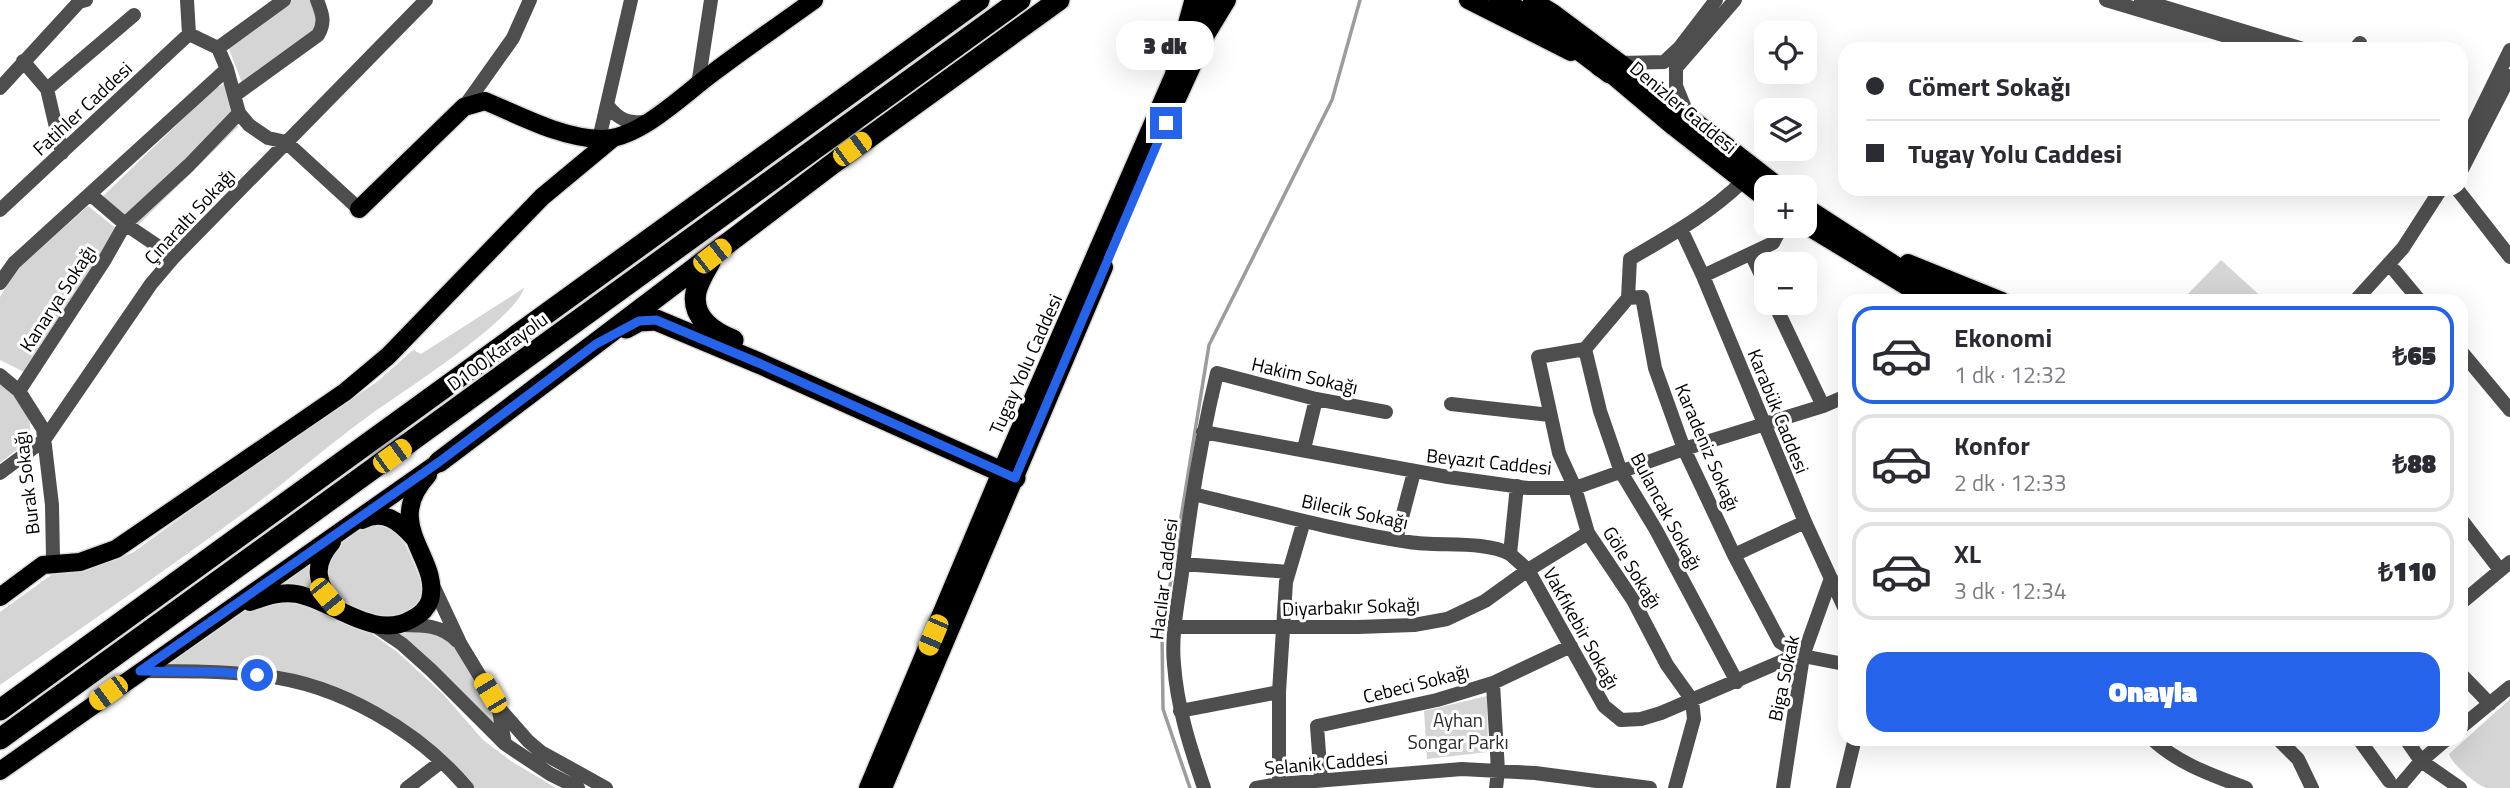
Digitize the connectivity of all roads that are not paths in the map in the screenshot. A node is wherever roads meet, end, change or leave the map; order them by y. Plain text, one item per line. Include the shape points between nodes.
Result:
1 (80, 0) edge
2 (187, 0) edge
3 (284, 0) edge
4 (317, 0) edge
5 (426, 0) edge
6 (530, 0) edge
7 (631, 0) edge
8 (711, 0) edge
9 (814, 0) edge
10 (955, 0) edge
11 (979, 0) edge
12 (1020, 0) edge
13 (1059, 0) edge
14 (1066, 0) edge
15 (1195, 0) edge
16 (1213, 0) edge
17 (1227, 0) edge
18 (1468, 0) edge
19 (1499, 0) edge
20 (1532, 0) edge
21 (1550, 0) edge
22 (1716, 0) edge
23 (1735, 0) edge
24 (2106, 0) edge
25 (2141, 0) edge
26 (791, 8) edge
27 (134, 15) dead end
28 (1027, 25) junction
29 (189, 34) junction
30 (2247, 42) edge
31 (2280, 42) edge
32 (218, 48) junction
33 (2510, 50) edge
34 (23, 61) junction
35 (1615, 68) junction
36 (228, 69) junction
37 (1176, 70) junction
38 (2510, 76) edge
39 (698, 85) junction
40 (860, 87) junction
41 (0, 88) edge
42 (47, 89) junction
43 (235, 95) junction
44 (608, 106) junction
45 (464, 107) junction
46 (239, 113) junction
47 (1690, 119) junction
48 (647, 122) junction
49 (606, 139) junction
50 (286, 142) junction
51 (2468, 150) edge
52 (62, 152) junction
53 (2468, 153) edge
54 (831, 165) junction
55 (1763, 175) edge
56 (1742, 182) junction
57 (1754, 190) edge
58 (90, 194) junction
59 (2436, 196) edge
60 (2447, 196) edge
61 (2462, 196) edge
62 (359, 209) joint
63 (0, 210) edge
64 (1817, 216) edge
65 (125, 224) junction
66 (1681, 229) junction
67 (1817, 230) edge
68 (1776, 238) edge
69 (1852, 246) junction
70 (1751, 254) junction
71 (712, 256) junction
72 (174, 257) junction
73 (2510, 257) edge
74 (1754, 260) edge
75 (2395, 271) junction
76 (1703, 276) junction
77 (0, 283) edge
78 (1904, 294) edge
79 (1921, 294) edge
80 (1943, 294) edge
81 (1983, 294) edge
82 (2361, 294) edge
83 (2374, 294) edge
84 (2414, 294) edge
85 (1628, 298) junction
86 (1780, 315) edge
87 (565, 330) junction
88 (596, 344) junction
89 (1585, 349) junction
90 (2468, 360) edge
91 (1216, 373) joint
92 (0, 375) edge
93 (19, 391) junction
94 (1316, 400) junction
95 (1838, 400) edge
96 (1451, 404) dead end
97 (1823, 406) junction
98 (2510, 410) edge
99 (1385, 412) dead end
100 (1550, 415) junction
101 (1764, 424) junction
102 (1203, 432) junction
103 (44, 440) junction
104 (1304, 449) junction
105 (1684, 449) junction
106 (439, 462) junction
107 (1011, 470) junction
108 (1414, 472) junction
109 (1621, 472) junction
110 (0, 474) edge
111 (1517, 486) junction
112 (1575, 488) junction
113 (1193, 494) junction
114 (1304, 520) junction
115 (1805, 522) junction
116 (2468, 527) edge
117 (345, 528) junction
118 (1588, 533) junction
119 (414, 538) junction
120 (1396, 540) junction
121 (1510, 554) junction
122 (1734, 555) junction
123 (48, 562) junction
124 (1183, 564) junction
125 (2505, 566) edge
126 (1528, 570) junction
127 (428, 572) junction
128 (1289, 572) junction
129 (1831, 578) junction
130 (1838, 594) edge
131 (0, 597) edge
132 (2468, 597) edge
133 (230, 609) junction
134 (337, 610) junction
135 (374, 625) junction
136 (401, 625) junction
137 (1175, 627) junction
138 (1283, 628) junction
139 (461, 645) junction
140 (1571, 646) junction
141 (1803, 656) junction
142 (1838, 663) edge
143 (61, 666) junction
144 (140, 671) junction
145 (2468, 681) edge
146 (1737, 682) junction
147 (1493, 683) junction
148 (2510, 687) edge
149 (1279, 692) junction
150 (1692, 700) junction
151 (0, 701) edge
152 (2490, 704) junction
153 (498, 706) junction
154 (0, 710) edge
155 (1180, 711) junction
156 (2468, 722) edge
157 (0, 738) edge
158 (505, 744) junction
159 (1853, 746) edge
160 (2160, 746) edge
161 (2285, 746) edge
162 (2363, 746) edge
163 (2411, 746) edge
164 (2439, 746) edge
165 (2421, 761) junction
166 (442, 762) junction
167 (0, 771) edge
168 (1498, 771) junction
169 (1321, 780) junction
170 (1279, 784) junction
171 (2389, 786) edge
172 (407, 788) edge
173 (467, 788) edge
174 (578, 788) edge
175 (606, 788) edge
176 (868, 788) edge
177 (883, 788) edge
178 (1204, 788) edge
179 (1256, 788) edge
180 (1496, 788) edge
181 (1650, 788) edge
182 (1675, 788) edge
183 (1783, 788) edge
184 (1843, 788) edge
185 (2246, 788) edge
186 (2312, 788) edge
187 (2460, 788) edge

1 - 34 street
2 - 29 street
3 - 32 street
4 - 43 street via 324,20 318,35
5 - 50 street, Çınaraltı Sokağı
6 - 45 street via 513,38
7 - 44 street
8 - 39 street
9 - 26 main road
10 - 40 highway
11 - 40 highway, D100 Karayolu
12 - 87 highway, D100 Karayolu
13 - 28 highway
14 - 28 highway
15 - 37 highway
16 - 37 main road, Tugay Yolu Caddesi
17 - 107 main road, Tugay Yolu Caddesi via 1207,33
18 - 35 main road
19 - 35 highway
20 - 35 main road via 1553,12
21 - 35 main road
22 - 35 street via 1664,62
23 - 47 street via 1676,68 1676,86
24 - 30 street
25 - 31 street
26 - 39 main road
27 - 42 street
28 - 54 highway
29 - 32 street
29 - 52 street, Fatihler Caddesi
32 - 36 street
33 - 51 street
34 - 41 street
34 - 42 street
35 - 47 main road, Denizler Caddesi
35 - 56 main road, Denizler Caddesi
36 - 43 street
36 - 58 street
37 - 107 main road, Tugay Yolu Caddesi
38 - 53 street
39 - 48 main road
40 - 143 highway, D100 Karayolu
42 - 52 street
43 - 46 street
44 - 48 street via 622,120
44 - 49 street
45 - 49 main road via 485,101 556,130
45 - 62 main road
46 - 50 street via 268,138
46 - 65 street, Kanarya Sokağı
47 - 55 main road, Denizler Caddesi
48 - 49 main road
49 - 123 main road via 542,197 388,356 345,392 116,549 80,562
50 - 62 street
50 - 72 street, Çınaraltı Sokağı
52 - 63 street, Fatihler Caddesi
54 - 71 highway
54 - 87 highway via 655,281
56 - 57 main road, Denizler Caddesi
56 - 66 street
58 - 65 street
58 - 77 street via 14,263
59 - 82 street via 2403,248
60 - 75 street
61 - 73 street
64 - 69 main road
65 - 72 street
65 - 93 street, Kanarya Sokağı
66 - 76 street, Karabük Caddesi
66 - 85 street via 1630,260
67 - 69 main road
68 - 70 street
69 - 78 main road
69 - 79 main road
69 - 80 main road
69 - 81 main road
70 - 74 street
70 - 76 street
71 - 88 highway
71 - 107 highway via 695,300 699,316 716,333
72 - 103 street, Çınaraltı Sokağı
75 - 83 street
75 - 84 street
76 - 101 street, Karabük Caddesi
85 - 89 street
85 - 105 street, Karadeniz Sokağı via 1642,297 1655,368
86 - 97 street
87 - 157 highway, D100 Karayolu
88 - 106 highway
88 - 107 highway via 639,321 656,320
89 - 100 street, Göle Sokağı via 1538,357
89 - 109 street, Bulancak Sokağı
90 - 98 street
91 - 94 street, Hakim Sokağı
91 - 102 street, Hacılar Caddesi
92 - 93 street, Burak Sokağı
93 - 103 street, Burak Sokağı via 40,422
94 - 99 street, Hakim Sokağı
94 - 104 street
95 - 97 street, Beyazıt Caddesi
96 - 100 street
97 - 101 street, Beyazıt Caddesi
100 - 112 street, Göle Sokağı via 1559,453
101 - 105 street, Beyazıt Caddesi
101 - 115 street, Karabük Caddesi
102 - 104 street, Beyazıt Caddesi
102 - 113 street, Hacılar Caddesi
103 - 110 street, Çınaraltı Sokağı
103 - 123 street, Burak Sokağı via 52,505
104 - 108 street, Beyazıt Caddesi
105 - 109 street, Beyazıt Caddesi
105 - 122 street, Karadeniz Sokağı
106 - 117 main road
106 - 119 main road via 410,503
107 - 176 main road, Tugay Yolu Caddesi
107 - 177 main road, Tugay Yolu Caddesi
108 - 111 street, Beyazıt Caddesi
108 - 120 street
109 - 112 street, Beyazıt Caddesi
109 - 146 street, Bulancak Sokağı
111 - 112 street, Beyazıt Caddesi
111 - 121 street
112 - 118 street, Göle Sokağı
113 - 114 street, Bilecik Sokağı
113 - 124 street, Hacılar Caddesi
114 - 120 street, Bilecik Sokağı
114 - 128 street
115 - 122 street
115 - 129 street, Karabük Caddesi
116 - 125 street
117 - 119 main road via 383,515 403,525
117 - 133 main road
117 - 134 main road via 323,554 319,568 320,586
118 - 126 street, Diyarbakır Sokağı
118 - 150 street, Göle Sokağı
119 - 127 main road
120 - 121 street, Bilecik Sokağı
121 - 126 street, Vakfıkebir Sokağı
122 - 141 street, Karadeniz Sokağı via 1780,642
123 - 131 main road
124 - 128 street
124 - 137 street, Hacılar Caddesi
125 - 132 street
126 - 138 street, Diyarbakır Sokağı via 1485,601 1447,619 1414,625
126 - 140 street, Vakfıkebir Sokağı
127 - 136 main road via 429,603
127 - 139 street
128 - 138 street
129 - 130 street, Karabük Caddesi
129 - 141 street, Biga Sokak
133 - 134 main road via 289,593
133 - 144 main road
134 - 135 main road
135 - 136 main road
135 - 158 street via 431,670
136 - 139 street via 433,626 449,632
137 - 138 street, Diyarbakır Sokağı
137 - 155 street, Hacılar Caddesi
138 - 149 street
139 - 153 street
140 - 147 street, Cebeci Sokağı
140 - 150 street, Vakfıkebir Sokağı via 1604,706 1621,720 1641,719
141 - 142 street, Vakfıkebir Sokağı
141 - 146 street, Vakfıkebir Sokağı
141 - 183 street, Biga Sokak
143 - 151 highway
143 - 154 highway, D100 Karayolu
144 - 166 street via 218,672 301,684 388,720
144 - 167 main road
145 - 152 street
146 - 150 street, Vakfıkebir Sokağı
147 - 168 street
147 - 169 street, Cebeci Sokağı via 1317,726
148 - 152 street
149 - 155 street
149 - 170 street
150 - 182 street via 1694,719
152 - 156 street
153 - 158 street
153 - 175 street via 541,752
155 - 178 street, Hacılar Caddesi
158 - 174 street
159 - 184 street
160 - 185 street via 2202,771
161 - 186 street via 2298,759
162 - 171 street
163 - 165 street
164 - 165 street
165 - 171 street
165 - 187 street
166 - 172 street
166 - 173 street
168 - 169 street, Selanik Caddesi via 1462,769
168 - 180 street
168 - 181 street, Selanik Caddesi
169 - 170 street, Selanik Caddesi
170 - 179 street, Selanik Caddesi

